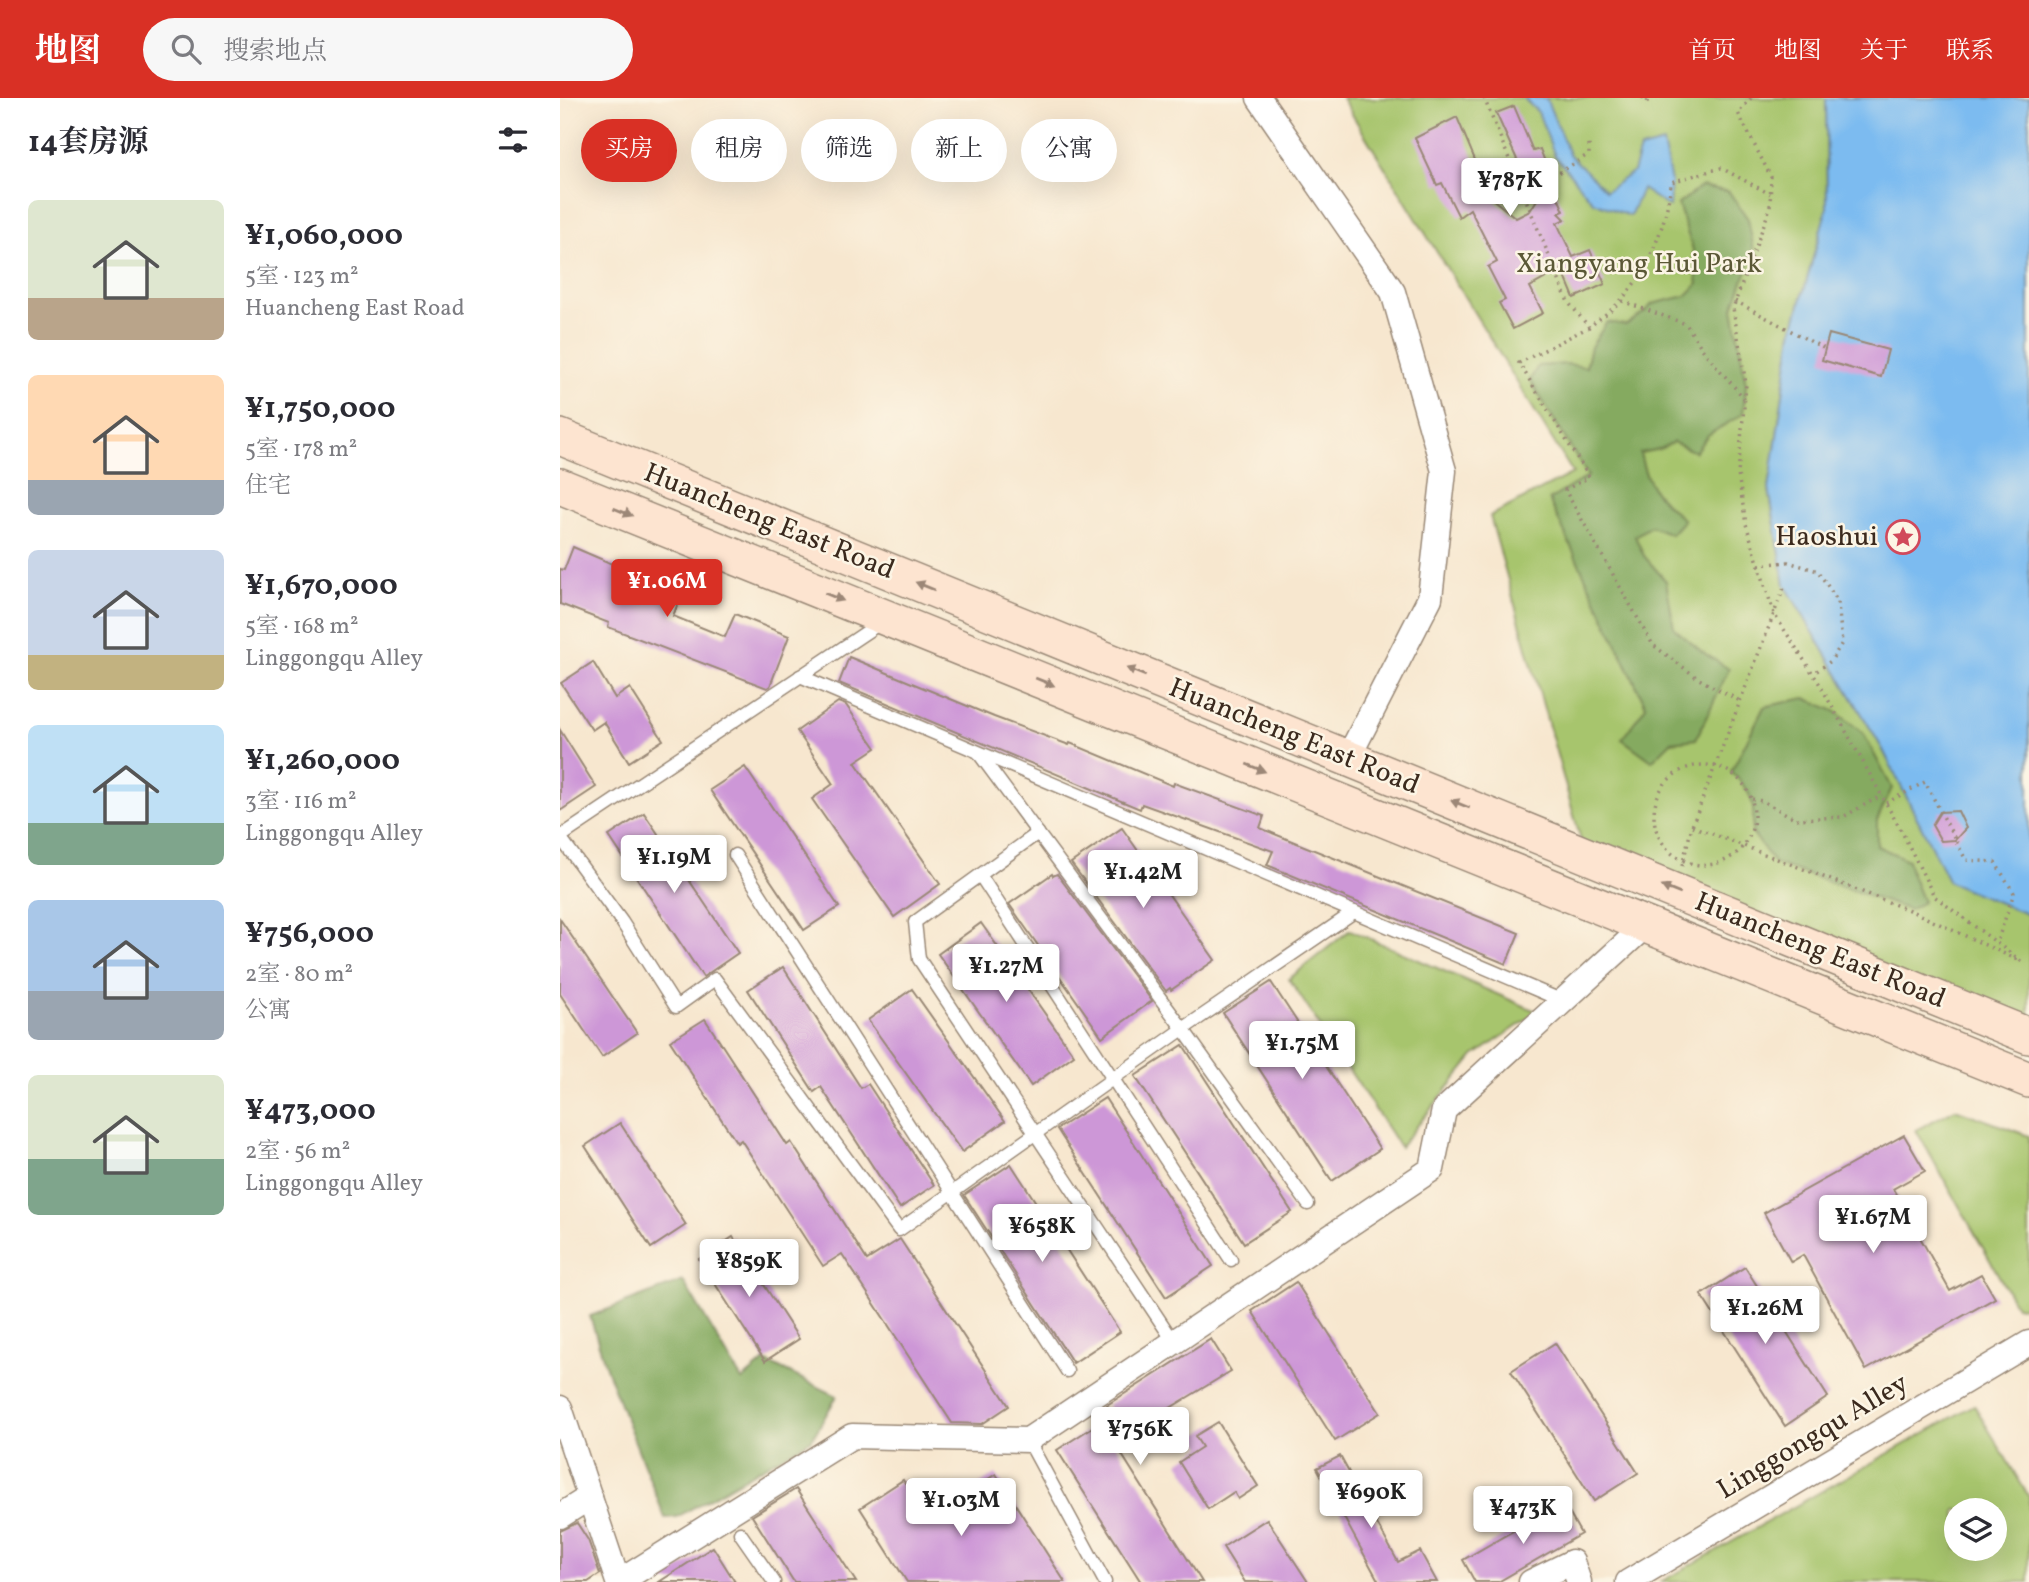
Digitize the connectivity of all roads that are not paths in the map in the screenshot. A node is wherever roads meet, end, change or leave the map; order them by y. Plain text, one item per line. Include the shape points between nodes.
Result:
1 (1259, 98) edge
2 (560, 437) edge
3 (560, 486) edge
4 (886, 618) junction
5 (800, 676) junction
6 (979, 752) junction
7 (1348, 758) junction
8 (1038, 833) junction
9 (560, 837) edge
10 (735, 855) dead end
11 (980, 875) junction
12 (1354, 912) junction
13 (1646, 925) junction
14 (1563, 1001) junction
15 (1183, 1029) junction
16 (2029, 1036) edge
17 (1113, 1079) junction
18 (2029, 1080) edge
19 (1035, 1134) junction
20 (953, 1192) junction
21 (1308, 1204) dead end
22 (1231, 1260) dead end
23 (1174, 1342) junction
24 (2029, 1343) edge
25 (1067, 1371) dead end
26 (560, 1408) edge
27 (1028, 1440) junction
28 (590, 1497) junction
29 (560, 1516) edge
30 (740, 1533) dead end
31 (618, 1582) edge
32 (774, 1582) edge
33 (1105, 1582) edge
34 (1531, 1582) edge
35 (1580, 1582) edge
36 (1628, 1582) edge

1 - 7 street via 1393,292 1444,471 1430,598
7 -> 2 main road, Huancheng East Road
3 -> 4 main road, Huancheng East Road
4 - 5 lane
4 -> 13 main road, Huancheng East Road
5 - 6 lane
5 - 9 lane
6 - 8 lane
6 - 12 lane
16 -> 7 main road, Huancheng East Road via 1679,876
8 - 11 lane
8 - 15 lane
9 - 20 lane via 676,1007 715,979 900,1230
10 - 20 lane
11 - 17 lane
11 - 19 lane via 915,922 919,959
12 - 14 lane
12 - 15 lane
13 - 14 street
13 - 18 main road, Huancheng East Road
14 - 23 street via 1444,1110 1432,1169
15 - 17 lane
15 - 21 lane
17 - 19 lane
17 - 22 lane
19 - 20 lane
19 - 23 lane
20 - 25 lane
23 - 27 street
24 - 36 street, Linggongqu Alley
26 - 28 street
27 - 31 street via 852,1436
27 - 33 lane
28 - 29 street
28 - 31 street
30 - 32 lane
34 - 35 street via 1572,1562

